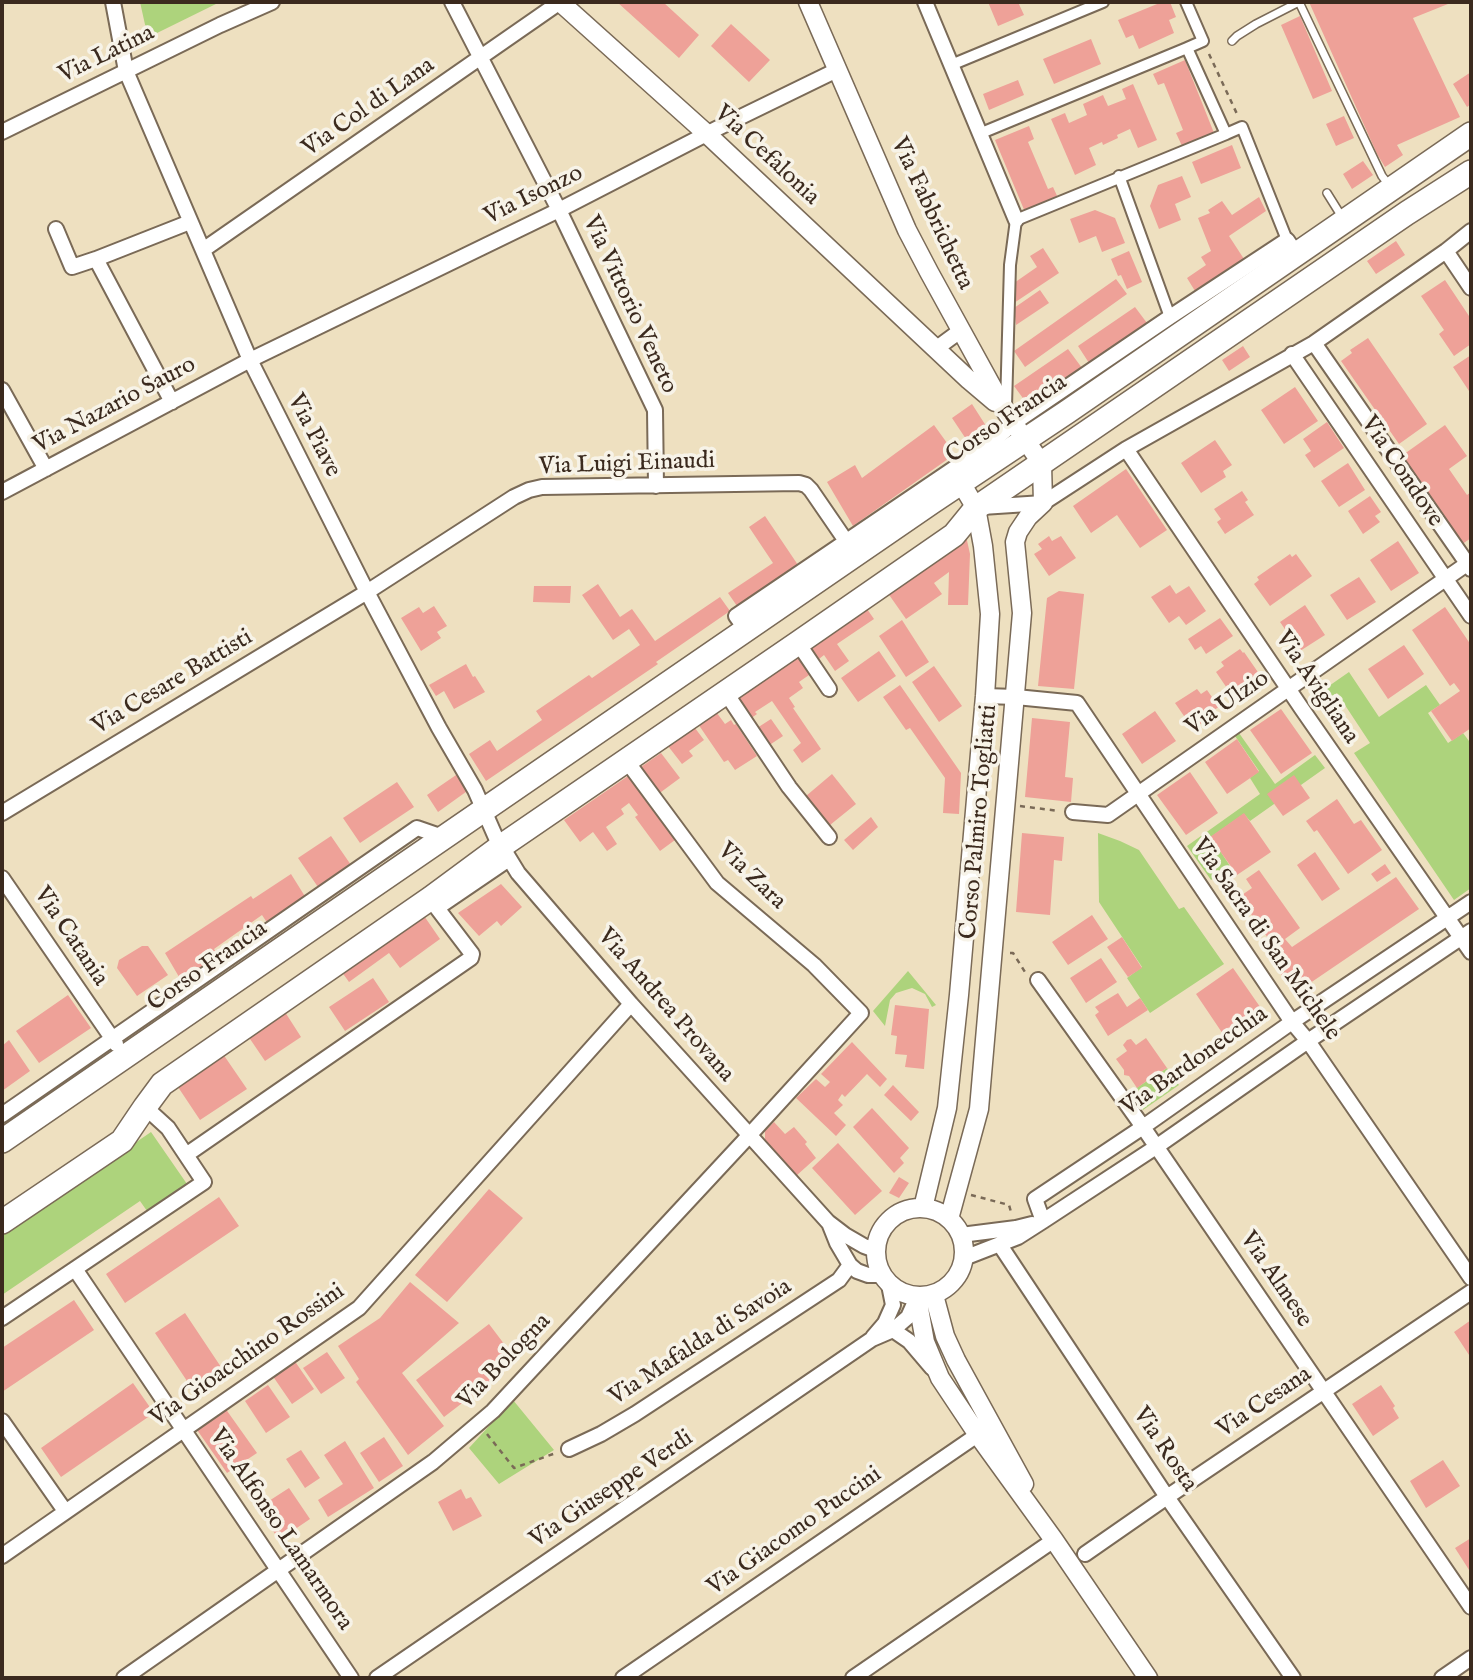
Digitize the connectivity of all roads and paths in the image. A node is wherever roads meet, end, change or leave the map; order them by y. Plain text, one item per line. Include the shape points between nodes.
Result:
1 (113, 2) edge
2 (272, 2) edge
3 (452, 2) edge
4 (560, 2) edge
5 (808, 2) edge
6 (925, 2) edge
7 (1103, 2) edge
8 (1186, 2) edge
9 (1203, 41) junction
10 (1232, 41) dead end
11 (1187, 48) junction
12 (481, 58) junction
13 (951, 65) junction
14 (837, 70) junction
15 (126, 71) junction
16 (1242, 127) junction
17 (2, 132) edge
18 (708, 134) junction
19 (979, 134) junction
20 (1226, 134) junction
21 (1471, 134) edge
22 (1471, 172) edge
23 (1119, 176) junction
24 (1327, 193) dead end
25 (1400, 201) junction
26 (559, 210) junction
27 (1016, 220) junction
28 (1344, 221) junction
29 (190, 222) junction
30 (56, 229) dead end
31 (1471, 231) edge
32 (1292, 247) junction
33 (203, 250) junction
34 (1446, 251) junction
35 (96, 259) junction
36 (1471, 288) edge
37 (1170, 317) junction
38 (960, 331) junction
39 (1314, 343) junction
40 (937, 348) junction
41 (1292, 354) junction
42 (250, 360) junction
43 (2, 390) edge
44 (172, 402) junction
45 (1015, 425) junction
46 (1126, 449) junction
47 (1042, 464) junction
48 (46, 469) junction
49 (961, 483) junction
50 (656, 486) junction
51 (2, 492) edge
52 (1042, 503) junction
53 (976, 508) junction
54 (846, 541) junction
55 (1470, 564) edge
56 (1446, 578) junction
57 (367, 592) junction
58 (1471, 616) edge
59 (746, 630) junction
60 (799, 643) junction
61 (828, 689) dead end
62 (1289, 689) junction
63 (726, 693) junction
64 (985, 696) junction
65 (1016, 697) junction
66 (626, 760) junction
67 (1138, 794) junction
68 (1006, 804) junction
69 (483, 810) junction
70 (2, 813) edge
71 (1073, 813) joint
72 (829, 837) dead end
73 (505, 853) junction
74 (2, 878) edge
75 (1471, 902) edge
76 (434, 903) junction
77 (1447, 918) junction
78 (1466, 934) edge
79 (993, 951) junction
80 (1471, 952) edge
81 (1038, 980) joint
82 (631, 1004) junction
83 (861, 1013) joint
84 (1292, 1022) junction
85 (1308, 1041) junction
86 (118, 1047) junction
87 (145, 1107) junction
88 (2, 1115) edge
89 (1143, 1127) junction
90 (749, 1135) junction
91 (2, 1141) edge
92 (1156, 1147) junction
93 (186, 1155) junction
94 (957, 1190) junction
95 (923, 1208) junction
96 (949, 1219) junction
97 (2, 1222) edge
98 (828, 1222) junction
99 (1043, 1222) junction
100 (1016, 1228) junction
101 (961, 1235) junction
102 (1000, 1245) junction
103 (875, 1250) junction
104 (964, 1258) junction
105 (849, 1265) junction
106 (75, 1269) junction
107 (1471, 1278) edge
108 (885, 1280) junction
109 (1471, 1292) edge
110 (925, 1296) junction
111 (2, 1318) edge
112 (893, 1330) junction
113 (872, 1339) junction
114 (939, 1377) junction
115 (1324, 1391) junction
116 (2, 1421) edge
117 (479, 1423) junction
118 (185, 1429) junction
119 (985, 1429) junction
120 (569, 1449) joint
121 (1167, 1497) junction
122 (65, 1511) junction
123 (1054, 1540) junction
124 (1086, 1554) dead end
125 (2, 1556) edge
126 (278, 1570) junction
127 (1471, 1607) edge
128 (1471, 1658) edge
129 (124, 1678) edge
130 (351, 1678) edge
131 (377, 1678) edge
132 (623, 1678) edge
133 (853, 1678) edge
134 (1148, 1678) edge
135 (1293, 1678) edge
136 (1442, 1678) edge

1 - 15 street, Via Piave
2 - 15 street, Via Latina
3 - 12 street, Via Vittorio Veneto
4 - 12 street, Via Col di Lana
4 - 18 street, Via Cefalonia
5 - 14 street, Via Fabbrichetta
6 - 13 street
7 - 13 street
8 - 9 street
9 - 11 street
9 - 16 path
10 - 25 lane via 1299,2 1382,176
11 - 19 street
11 - 20 street
12 - 26 street, Via Vittorio Veneto
12 - 33 street, Via Col di Lana
13 - 19 street
14 - 18 street, Via Isonzo
14 - 38 street, Via Fabbrichetta via 907,230
15 - 17 street, Via Latina
15 - 29 street, Via Piave
16 - 20 street
16 - 32 street
18 - 26 street, Via Isonzo
18 - 40 street, Via Cefalonia
19 - 27 street
20 - 23 street
21 - 25 main road, Corso Francia
22 - 25 main road, Corso Francia
23 - 27 street
23 - 37 street
24 - 28 lane
25 - 28 main road, Corso Francia
25 - 47 main road, Corso Francia
26 - 42 street, Via Isonzo
26 - 50 street, Via Vittorio Veneto via 655,410
27 - 45 street, Corso Francia via 1010,265
28 - 32 main road, Corso Francia
29 - 33 street, Via Piave
29 - 35 street
30 - 35 street via 72,268
31 - 34 street
32 - 37 street, Corso Francia
32 - 45 main road, Corso Francia
33 - 42 street, Via Piave
34 - 36 street
34 - 39 street
35 - 44 street
37 - 45 street, Corso Francia
38 - 40 street
38 - 45 street, Via Fabbrichetta
39 - 41 street
39 - 55 street, Via Condove
40 - 45 street, Via Cefalonia
41 - 46 street
41 - 56 street, Via Condove
42 - 44 street, Via Nazario Sauro
42 - 57 street, Via Piave
43 - 48 street
44 - 48 street, Via Nazario Sauro
45 - 47 street
45 - 49 main road, Corso Francia
45 - 54 street, Corso Francia
46 - 52 street
46 - 62 street, Via Avigliana
47 - 52 street
47 - 53 main road, Corso Francia
48 - 51 street, Via Nazario Sauro
49 - 53 street, Corso Palmiro Togliatti
49 - 59 main road, Corso Francia
50 - 54 street, Via Luigi Einaudi via 806,485
50 - 57 street, Via Luigi Einaudi via 529,489
52 - 53 street
52 - 65 street, Corso Palmiro Togliatti via 1028,517 1015,542 1022,613
53 - 60 main road, Corso Francia via 954,535
53 - 64 street, Corso Palmiro Togliatti via 990,614
54 - 59 street, Corso Francia via 736,616
55 - 56 street, Via Ulzio
56 - 58 street, Via Condove
56 - 62 street, Via Ulzio
57 - 69 street, Via Piave
57 - 70 street, Via Cesare Battisti
59 - 69 main road, Corso Francia
60 - 61 street
60 - 63 main road, Corso Francia
62 - 67 street, Via Ulzio
62 - 77 street, Via Avigliana
63 - 66 main road, Corso Francia
63 - 72 street
64 - 65 street, Via Sacra di San Michele
64 - 95 street, Corso Palmiro Togliatti via 947,1108
65 - 67 street, Via Sacra di San Michele via 1077,703
65 - 68 street, Corso Palmiro Togliatti
66 - 73 main road, Corso Francia
66 - 83 street, Via Zara via 717,883 814,965
67 - 71 street, Via Ulzio via 1108,816
67 - 84 street, Via Sacra di San Michele
68 - 71 path
68 - 79 street, Corso Palmiro Togliatti
69 - 73 street, Via Andrea Provana
69 - 86 main road, Corso Francia
73 - 76 main road, Corso Francia
73 - 82 street, Via Andrea Provana
74 - 86 street, Via Catania
75 - 77 street, Via Bardonecchia
76 - 87 main road, Corso Francia via 162,1084
76 - 93 street via 471,958
77 - 78 street, Via Avigliana
77 - 84 street, Via Bardonecchia
78 - 80 street, Via Avigliana
78 - 85 street, Via Bardonecchia
79 - 81 path via 1013,953 1030,979
79 - 94 street, Corso Palmiro Togliatti via 979,1109
81 - 89 street, Via Almese
82 - 90 street, Via Andrea Provana
82 - 118 street, Via Gioacchino Rossini via 359,1308
83 - 90 street, Via Bologna
84 - 85 street, Via Sacra di San Michele
84 - 89 street, Via Bardonecchia
85 - 92 street, Via Bardonecchia
85 - 107 street, Via Sacra di San Michele
86 - 88 street, Corso Francia
86 - 91 main road, Corso Francia
87 - 93 street via 168,1128
87 - 97 main road, Corso Francia via 122,1141
89 - 92 street, Via Almese
89 - 99 street, Via Bardonecchia via 1035,1199
90 - 98 street, Via Andrea Provana
90 - 117 street, Via Bologna
92 - 99 street, Via Bardonecchia
92 - 115 street, Via Almese
93 - 106 street via 204,1182
94 - 96 street, Corso Palmiro Togliatti
94 - 100 path via 1009,1205
95 - 96 street
95 - 103 street via 906,1210 889,1220
96 - 101 street
98 - 103 street, Via Andrea Provana
98 - 105 street, Via Andrea Provana
99 - 100 street, Via Bardonecchia
99 - 102 street, Via Bardonecchia
100 - 101 street, Via Bardonecchia
101 - 104 street
102 - 104 street, Via Bardonecchia
102 - 121 street, Via Rosta
103 - 108 street
104 - 110 street via 953,1282
105 - 108 street
105 - 120 street, Via Mafalda di Savoia via 839,1280 635,1414
106 - 111 street
106 - 118 street, Via Alfonso Lamarmora
108 - 110 street via 903,1294
108 - 113 street, Via Giuseppe Verdi via 893,1305
109 - 115 street, Via Cesana
110 - 112 street, Via Giuseppe Verdi
110 - 114 street via 925,1342
110 - 119 street
112 - 113 street, Via Giuseppe Verdi
112 - 114 street via 909,1341
113 - 131 street, Via Giuseppe Verdi
114 - 119 street
115 - 121 street, Via Cesana
115 - 127 street, Via Almese
116 - 122 street
117 - 120 path via 514,1468
117 - 126 street, Via Bologna via 433,1462
118 - 122 street, Via Gioacchino Rossini
118 - 126 street, Via Alfonso Lamarmora
119 - 123 street
119 - 132 street, Via Giacomo Puccini
121 - 124 street, Via Cesana
121 - 135 street, Via Rosta
122 - 125 street, Via Gioacchino Rossini
123 - 133 street
123 - 134 street
126 - 129 street, Via Bologna
126 - 130 street, Via Alfonso Lamarmora
128 - 136 street

